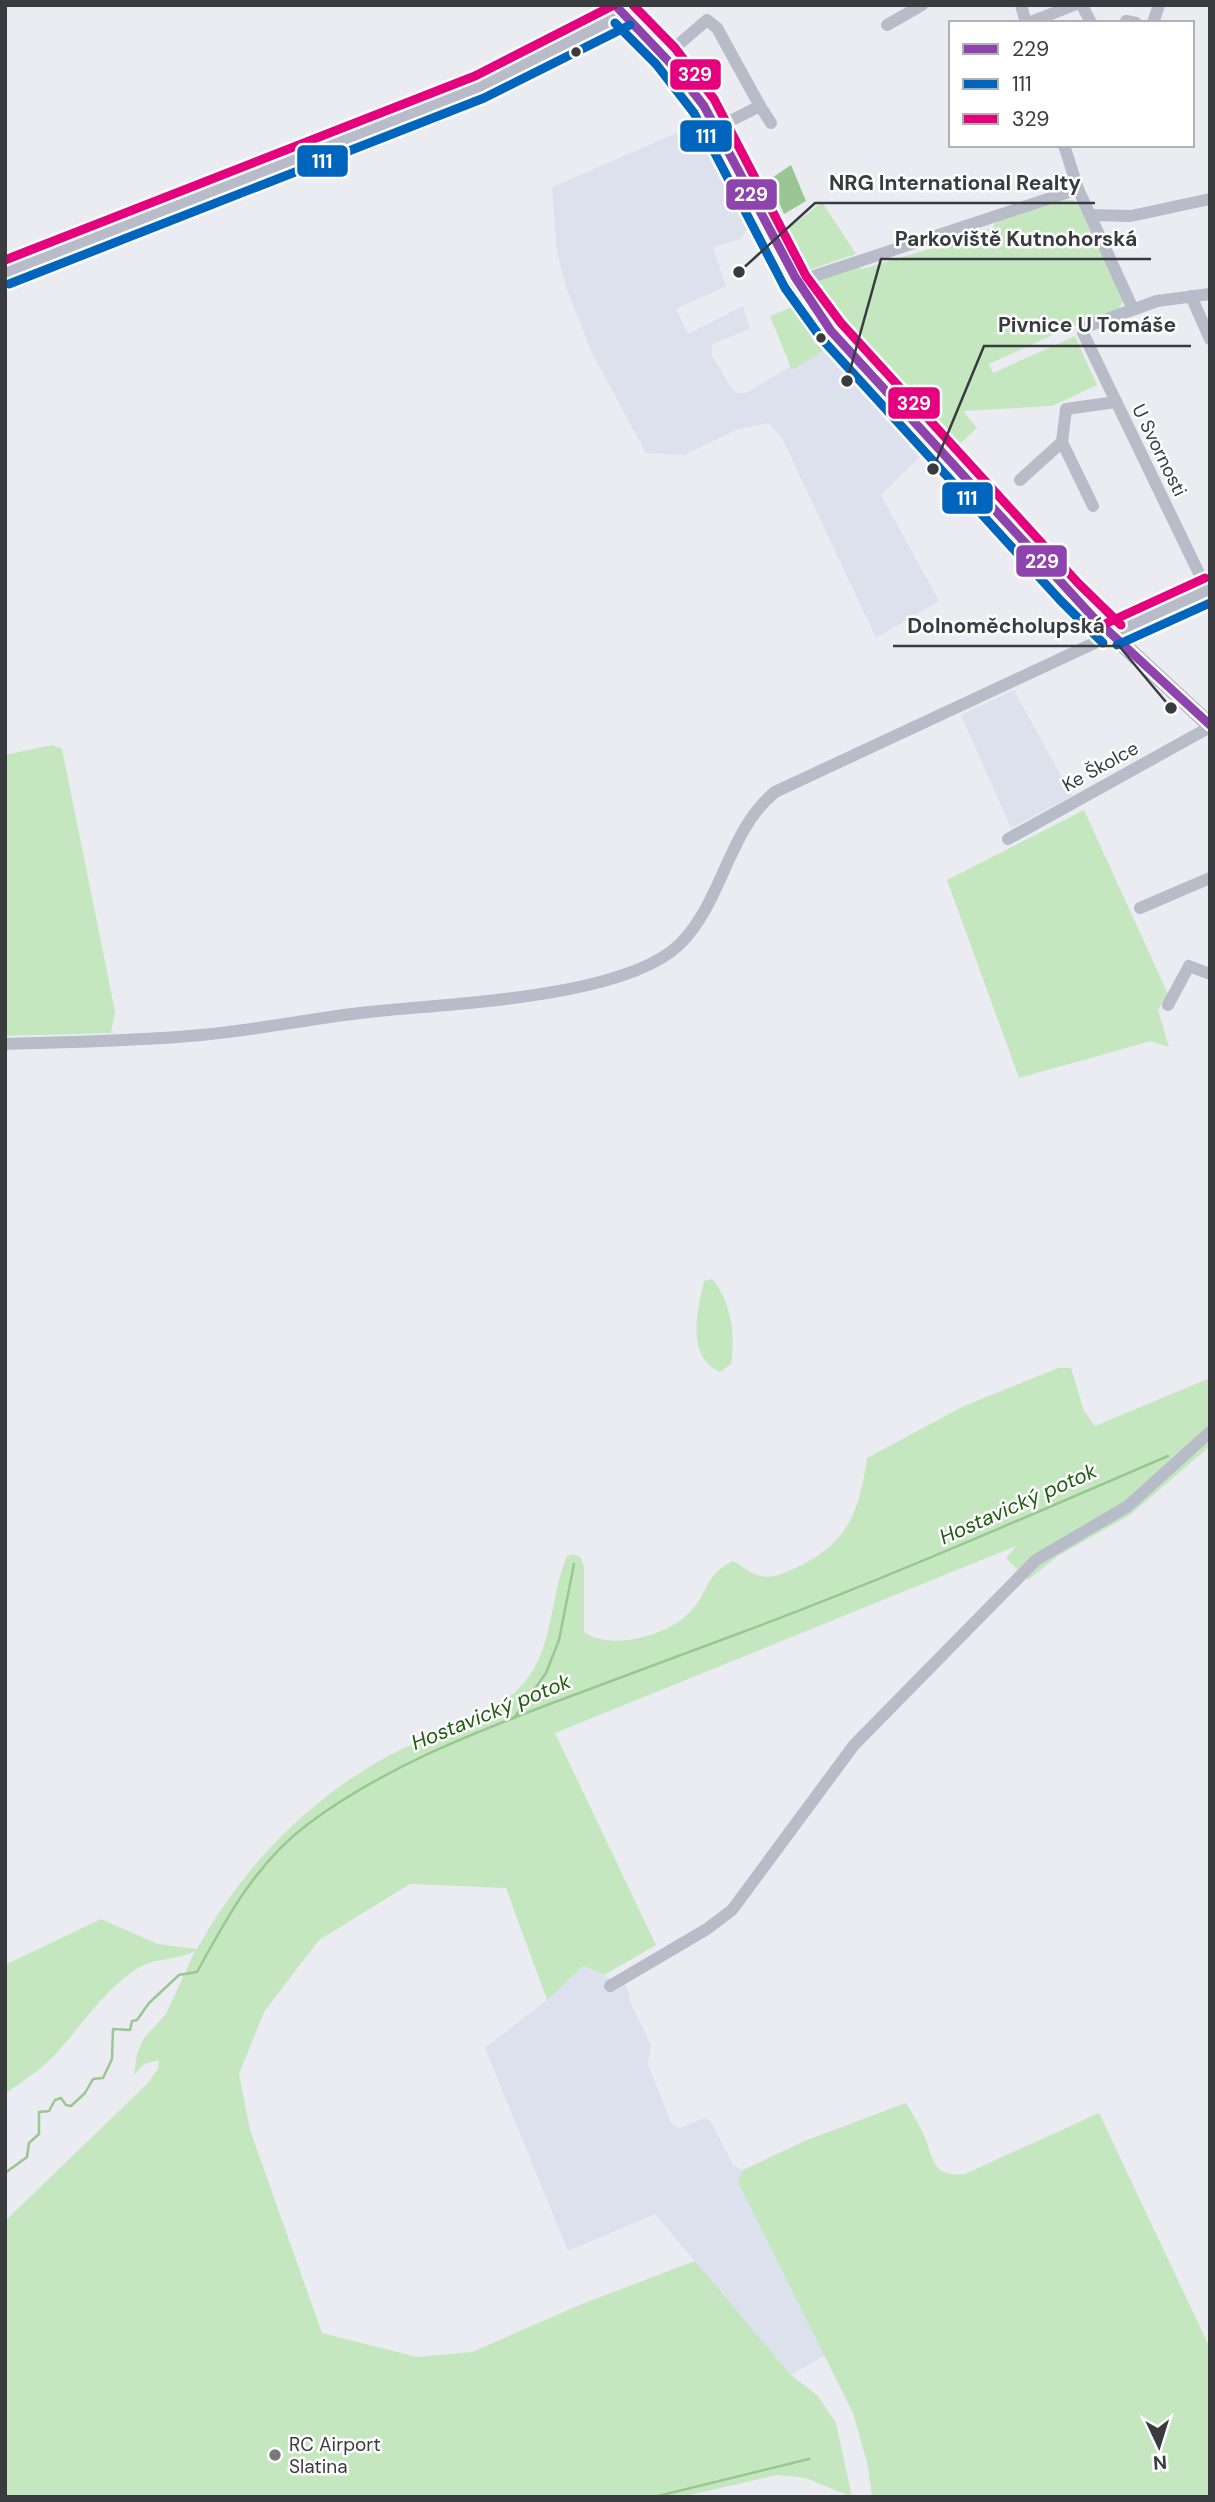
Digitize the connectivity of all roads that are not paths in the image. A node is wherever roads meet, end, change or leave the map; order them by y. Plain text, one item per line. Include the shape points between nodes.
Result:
1 (922, 5) edge
2 (1074, 5) edge
3 (1083, 5) edge
4 (619, 10) edge
5 (1032, 21) edge
6 (1090, 21) edge
7 (887, 25) dead end
8 (665, 56) junction
9 (760, 106) junction
10 (771, 123) dead end
11 (716, 128) junction
12 (1065, 147) edge
13 (1078, 189) junction
14 (1210, 199) edge
15 (1091, 215) junction
16 (5, 273) edge
17 (796, 282) junction
18 (1210, 294) edge
19 (1191, 296) junction
20 (1133, 309) junction
21 (1210, 339) edge
22 (1116, 402) junction
23 (1062, 442) junction
24 (1020, 480) dead end
25 (1093, 506) dead end
26 (1208, 589) edge
27 (1112, 635) junction
28 (1210, 726) edge
29 (1008, 839) dead end
30 (1210, 878) edge
31 (1140, 908) dead end
32 (1210, 974) edge
33 (1168, 1005) dead end
34 (5, 1044) edge
35 (1210, 1432) edge
36 (610, 1986) dead end

1 - 7 street
2 - 5 street
3 - 6 street
4 - 8 main road
4 - 16 street via 480,87
8 - 9 street via 707,20 728,46
8 - 11 main road
9 - 10 street
9 - 11 street
11 - 17 main road
12 - 13 street
13 - 15 street
13 - 17 street
14 - 15 street via 1131,216
15 - 20 street
17 - 27 main road via 846,348
18 - 19 street
19 - 20 street via 1157,300
19 - 21 street
20 - 22 street, U Svornosti via 1085,328 1083,337
22 - 23 street, U Svornosti via 1066,409
22 - 26 street, U Svornosti
23 - 24 street
23 - 25 street
26 - 27 street
27 - 28 main road
27 - 34 street via 787,785 764,801 706,910 680,944 651,965 616,979 548,992 204,1035
28 - 29 street, Ke Školce
30 - 31 street
32 - 33 street via 1189,966
35 - 36 street via 1128,1506 1036,1560 854,1745 732,1910

